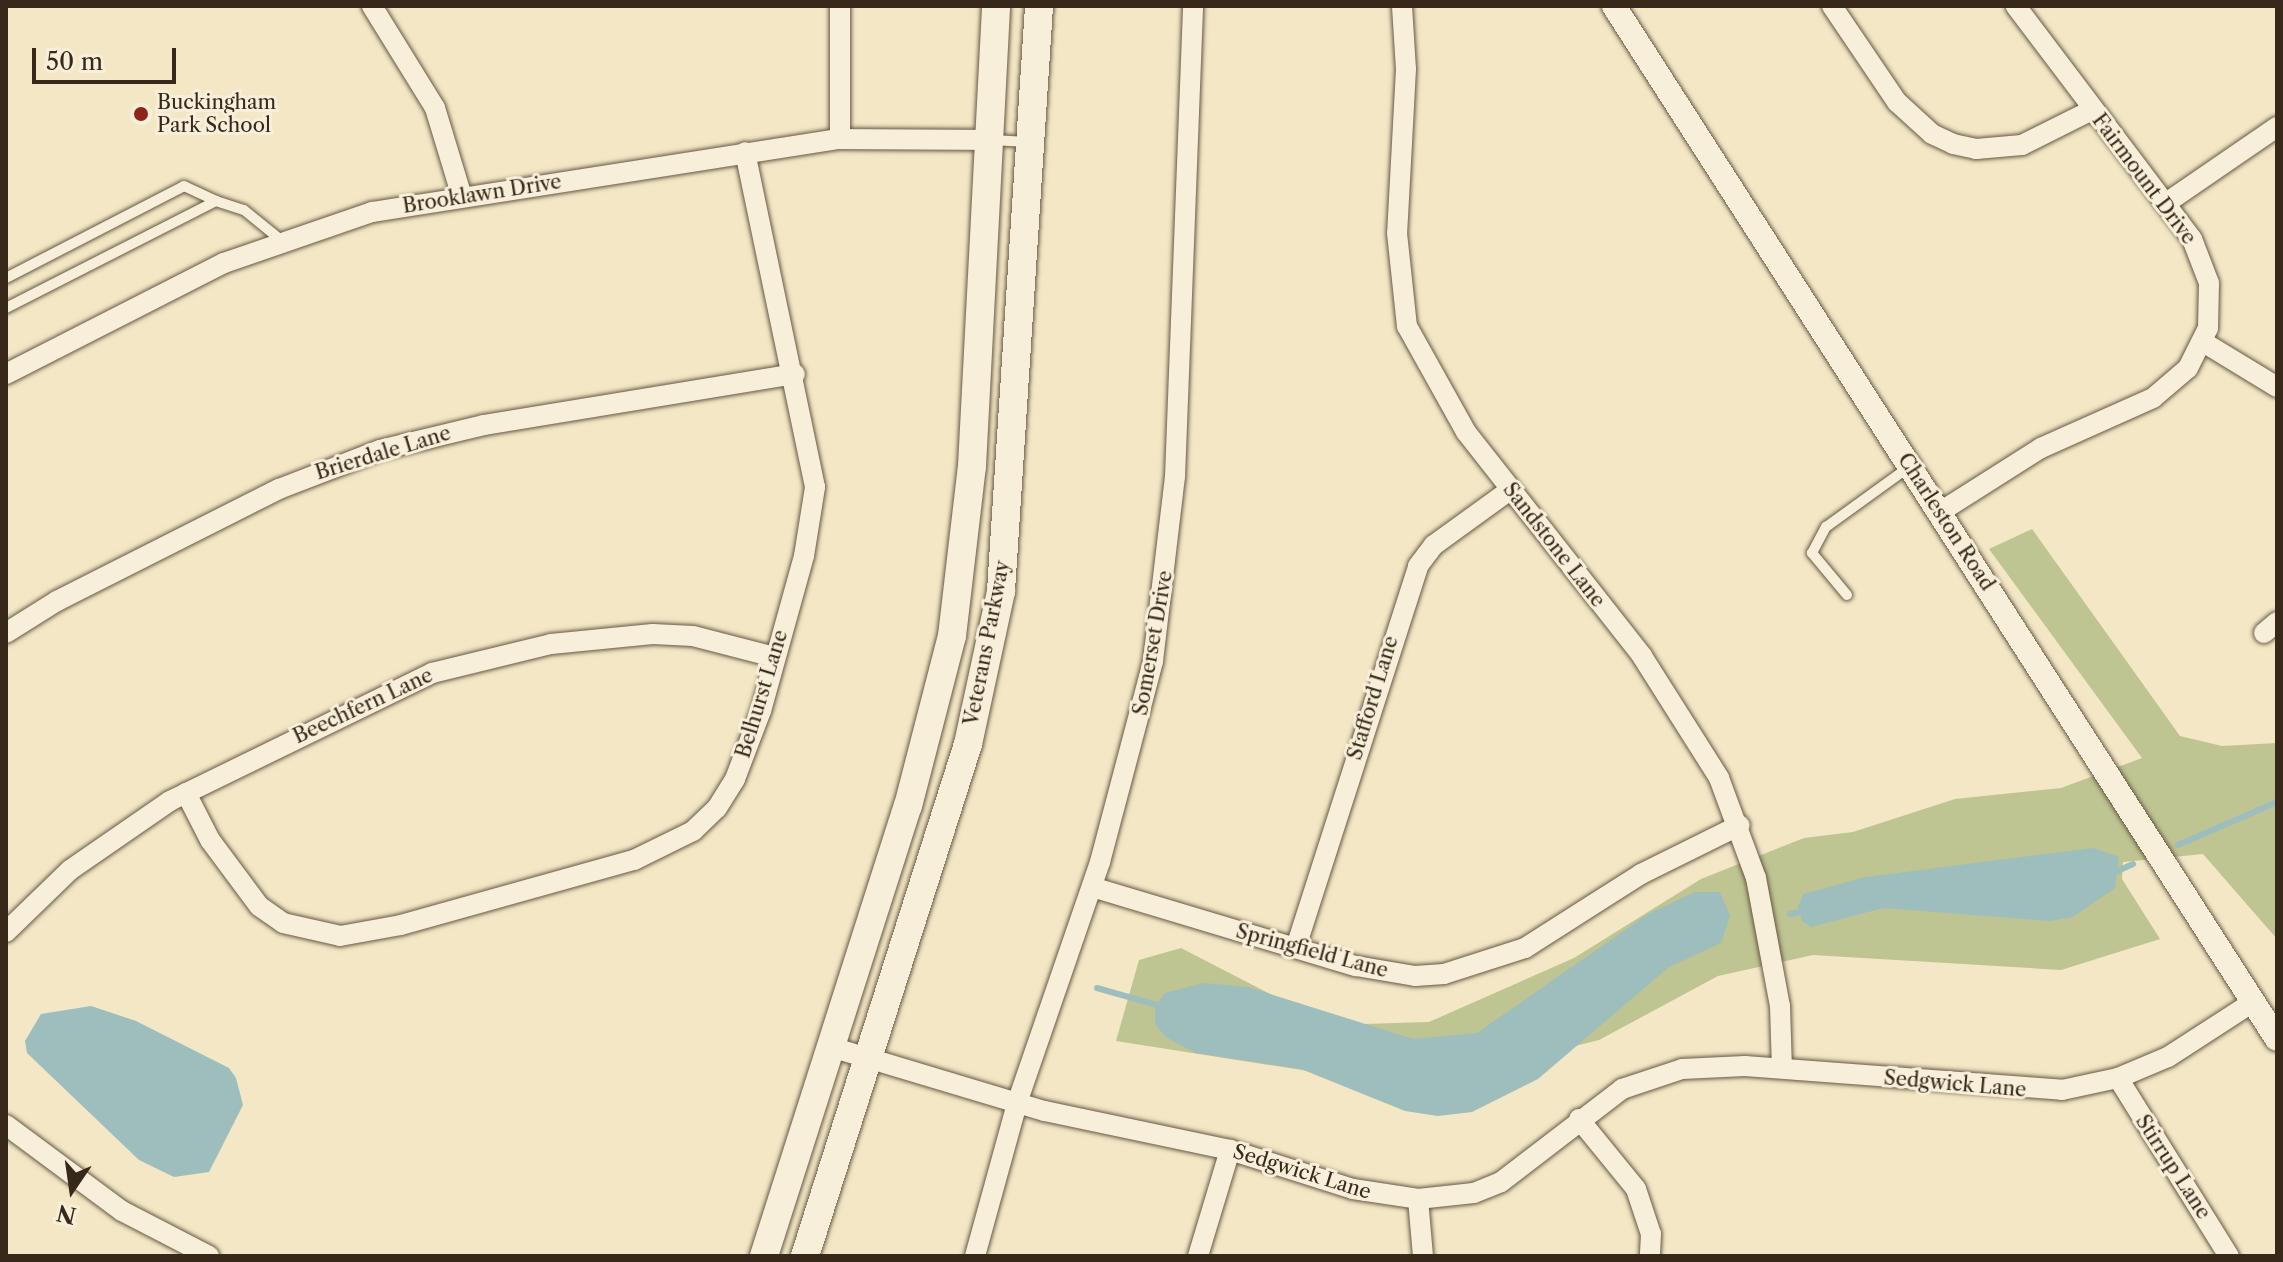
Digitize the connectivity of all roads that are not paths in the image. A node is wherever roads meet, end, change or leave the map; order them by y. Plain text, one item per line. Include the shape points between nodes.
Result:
1 (372, 6) edge
2 (840, 6) edge
3 (996, 6) edge
4 (1039, 6) edge
5 (1193, 6) edge
6 (1402, 6) edge
7 (1614, 6) edge
8 (1832, 6) edge
9 (2016, 6) edge
10 (2092, 110) junction
11 (2277, 127) edge
12 (840, 139) junction
13 (990, 140) junction
14 (1030, 142) junction
15 (745, 152) junction
16 (462, 197) junction
17 (216, 201) junction
18 (2166, 203) junction
19 (282, 241) junction
20 (6, 278) edge
21 (6, 308) edge
22 (2203, 342) junction
23 (6, 374) edge
24 (795, 374) junction
25 (2277, 387) edge
26 (1910, 466) junction
27 (1510, 490) junction
28 (1940, 512) junction
29 (1847, 595) dead end
30 (6, 633) edge
31 (774, 657) junction
32 (186, 793) junction
33 (1740, 825) junction
34 (1092, 887) junction
35 (6, 932) edge
36 (1296, 947) junction
37 (2253, 1002) junction
38 (2277, 1039) edge
39 (831, 1047) junction
40 (869, 1058) junction
41 (1782, 1068) junction
42 (2118, 1078) junction
43 (1017, 1103) junction
44 (1579, 1119) junction
45 (6, 1125) edge
46 (1230, 1150) junction
47 (1418, 1199) junction
48 (209, 1256) edge
49 (764, 1256) edge
50 (805, 1256) edge
51 (975, 1256) edge
52 (1198, 1256) edge
53 (1423, 1256) edge
54 (1650, 1256) edge
55 (2229, 1256) edge

1 - 16 street via 435,108
2 - 12 street
3 - 13 main road, Veterans Parkway
4 - 14 main road, Veterans Parkway
5 - 34 street, Somerset Drive via 1167,563 1147,695
6 - 27 street, Sandstone Lane via 1406,69 1397,233 1407,326 1434,381
7 - 26 street, Charleston Road
8 - 10 street via 1897,102 1932,134 1953,144 1976,149 2022,145
9 - 10 street, Fairmount Drive
10 - 18 street, Fairmount Drive
11 - 18 street
12 - 13 street, Brooklawn Drive
12 - 15 street, Brooklawn Drive
13 - 14 lane
13 - 39 main road, Veterans Parkway via 972,466 952,636 908,806
14 - 40 main road, Veterans Parkway via 1019,376 1001,591 968,744
15 - 16 street, Brooklawn Drive
15 - 24 street, Belhurst Lane
16 - 19 street, Brooklawn Drive via 372,212
17 - 19 lane via 244,210
17 - 20 lane via 184,186
17 - 21 lane
18 - 22 street, Fairmount Drive via 2203,261 2211,306
19 - 23 street, Brooklawn Drive via 189,278
22 - 25 street
22 - 28 street, Fairmount Drive via 2188,368 2153,398 2032,453
24 - 30 street, Brierdale Lane via 449,432 380,450 279,489 57,601
24 - 31 street, Belhurst Lane via 815,487 804,556
26 - 28 street, Charleston Road
26 - 29 lane via 1826,527 1812,553
27 - 33 street, Sandstone Lane via 1677,705
27 - 36 street, Stafford Lane via 1434,545 1418,566
28 - 37 street, Charleston Road
31 - 32 street, Beechfern Lane via 693,636 663,634 565,642 493,656 402,684
31 - 32 street, Belhurst Lane via 761,711 735,779 693,831 634,860 370,932 311,932 259,906 210,840
32 - 35 street, Beechfern Lane via 70,870
33 - 36 street, Springfield Lane via 1630,880 1525,948 1473,968 1415,976 1386,973
33 - 41 street, Sandstone Lane via 1777,979
34 - 36 street, Springfield Lane
34 - 43 street, Somerset Drive
37 - 38 street, Charleston Road
37 - 42 street, Sedgwick Lane via 2181,1049
39 - 40 street, Sedgwick Lane
39 - 49 main road, Veterans Parkway
40 - 43 street, Sedgwick Lane
40 - 50 main road, Veterans Parkway
41 - 42 street, Sedgwick Lane via 2033,1091
41 - 44 street, Sedgwick Lane via 1714,1064 1682,1069 1622,1089
42 - 55 street, Stirrup Lane
43 - 46 street, Sedgwick Lane
43 - 51 street, Somerset Drive
44 - 47 street, Sedgwick Lane via 1526,1168 1501,1182 1474,1193
44 - 54 street via 1636,1189 1651,1234
45 - 48 street via 122,1211
46 - 47 street, Sedgwick Lane via 1353,1189
46 - 52 street
47 - 53 street

